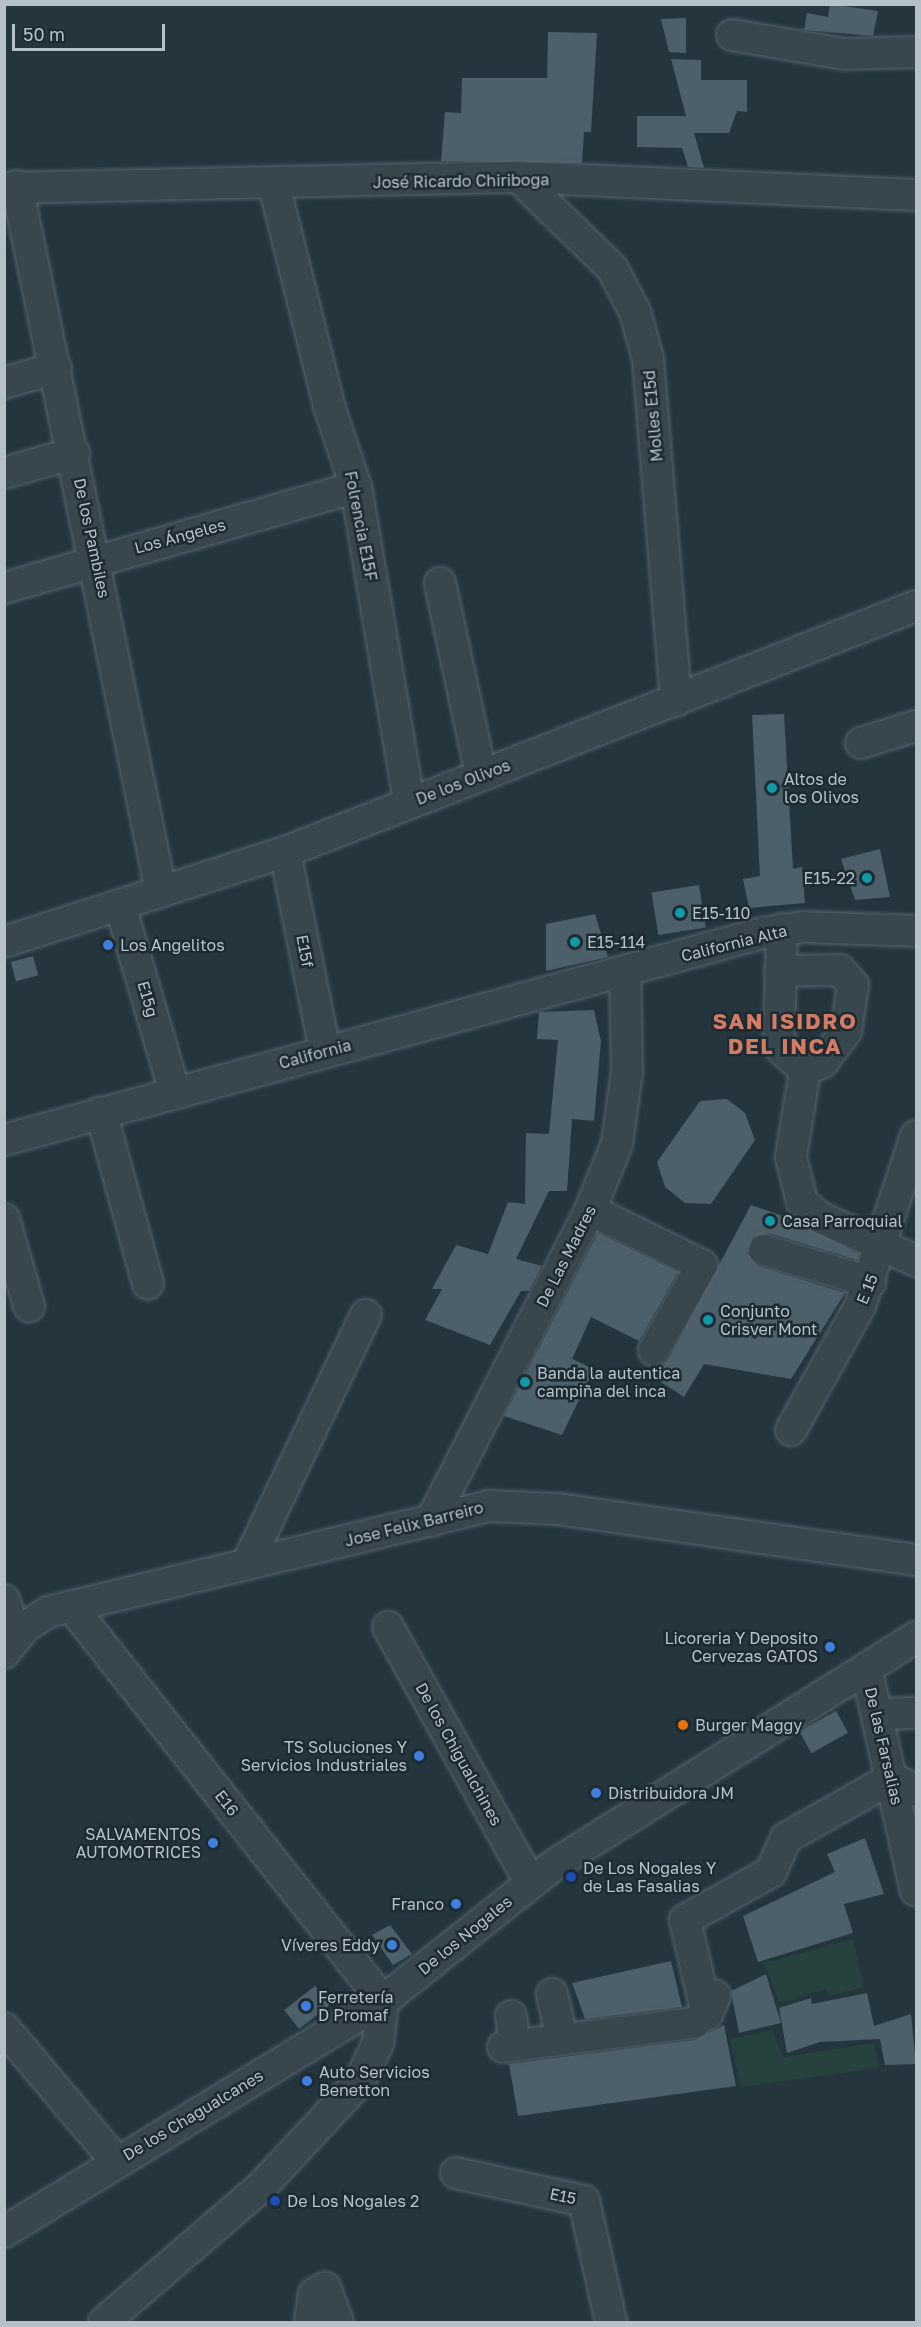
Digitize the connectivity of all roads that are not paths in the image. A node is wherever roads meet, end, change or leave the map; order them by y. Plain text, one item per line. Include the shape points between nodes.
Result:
1 (732, 34) dead end
2 (916, 52) edge
3 (518, 177) junction
4 (274, 185) junction
5 (11, 187) edge
6 (916, 195) edge
7 (56, 368) junction
8 (4, 383) edge
9 (74, 453) junction
10 (4, 473) edge
11 (356, 487) junction
12 (96, 559) junction
13 (440, 583) dead end
14 (4, 588) edge
15 (916, 606) edge
16 (676, 701) junction
17 (916, 726) edge
18 (861, 743) dead end
19 (481, 775) junction
20 (409, 802) junction
21 (285, 852) junction
22 (161, 891) junction
23 (120, 905) junction
24 (782, 929) junction
25 (916, 931) edge
26 (4, 942) edge
27 (780, 970) junction
28 (625, 971) junction
29 (325, 1051) junction
30 (805, 1070) junction
31 (175, 1093) junction
32 (101, 1112) junction
33 (916, 1136) edge
34 (4, 1140) edge
35 (590, 1210) junction
36 (4, 1219) edge
37 (884, 1246) junction
38 (764, 1250) dead end
39 (916, 1261) edge
40 (870, 1282) junction
41 (148, 1284) dead end
42 (29, 1306) dead end
43 (366, 1315) dead end
44 (654, 1350) dead end
45 (791, 1430) dead end
46 (431, 1521) junction
47 (916, 1560) edge
48 (248, 1564) junction
49 (4, 1600) edge
50 (70, 1606) junction
51 (388, 1627) dead end
52 (916, 1637) edge
53 (11, 1645) edge
54 (867, 1672) junction
55 (916, 1713) edge
56 (879, 1714) junction
57 (904, 1784) edge
58 (530, 1882) junction
59 (916, 1891) edge
60 (552, 1994) dead end
61 (384, 2001) junction
62 (4, 2028) edge
63 (510, 2036) dead end
64 (562, 2039) junction
65 (116, 2161) junction
66 (456, 2174) dead end
67 (4, 2232) edge
68 (104, 2322) edge
69 (310, 2322) edge
70 (338, 2322) edge
71 (611, 2322) edge

1 - 2 street via 844,54
3 - 4 street, José Ricardo Chiriboga
3 - 6 street, José Ricardo Chiriboga
3 - 16 street, Molles E15d via 612,268 635,312 648,359
4 - 5 street, José Ricardo Chiriboga
4 - 11 street, Folrencia E15F via 329,406
5 - 7 street, De los Pambiles
7 - 8 street
7 - 9 street, De los Pambiles
9 - 10 street
9 - 12 street, De los Pambiles
11 - 12 street, Los Ángeles
11 - 20 street, Folrencia E15F
12 - 14 street, Los Ángeles
12 - 22 street, De los Pambiles
13 - 19 street
15 - 16 street, De los Olivos
16 - 19 street, De los Olivos
17 - 18 street
19 - 20 street, De los Olivos
20 - 21 street, De los Olivos
21 - 22 street, De los Olivos
21 - 29 street, E15f
22 - 23 street, De los Olivos
23 - 26 street, De los Olivos
23 - 31 street, E15g
24 - 25 street, California Alta
24 - 27 street
24 - 28 street, California Alta
27 - 30 street via 782,1050
27 - 30 street via 840,970 853,985 846,1031 823,1062
28 - 29 street, California
28 - 35 street, De Las Madres via 627,1071 617,1144
29 - 31 street, California
30 - 37 street via 791,1157 802,1202 819,1217
31 - 32 street, California
32 - 34 street, California
32 - 41 street
33 - 37 street, E 15
35 - 44 street via 702,1265
35 - 46 street, De Las Madres
36 - 42 street
37 - 39 street
37 - 40 street, E 15
38 - 40 street
40 - 45 street, E 15
43 - 48 street
46 - 47 street, Jose Felix Barreiro via 488,1506 534,1506
46 - 48 street, Jose Felix Barreiro
48 - 50 street, Jose Felix Barreiro
49 - 53 street
50 - 53 street, Jose Felix Barreiro via 36,1617
50 - 61 street, E16
51 - 58 street, De los Chigualchines
52 - 54 street, De los Nogales
54 - 56 street, De las Farsalias
54 - 58 street, De los Nogales
55 - 56 street
56 - 57 street, De las Farsalias
57 - 59 street, De las Farsalias
57 - 64 street via 786,1838 771,1872 691,1916 707,2014 693,2023
58 - 61 street, De los Nogales
60 - 64 street
61 - 65 street, De los Chagualcanes
61 - 68 street via 378,2043 360,2081 262,2186
62 - 65 street
63 - 64 street
65 - 67 street, De los Chagualcanes
66 - 71 street, E15 via 584,2201
69 - 70 street via 314,2294 325,2288

